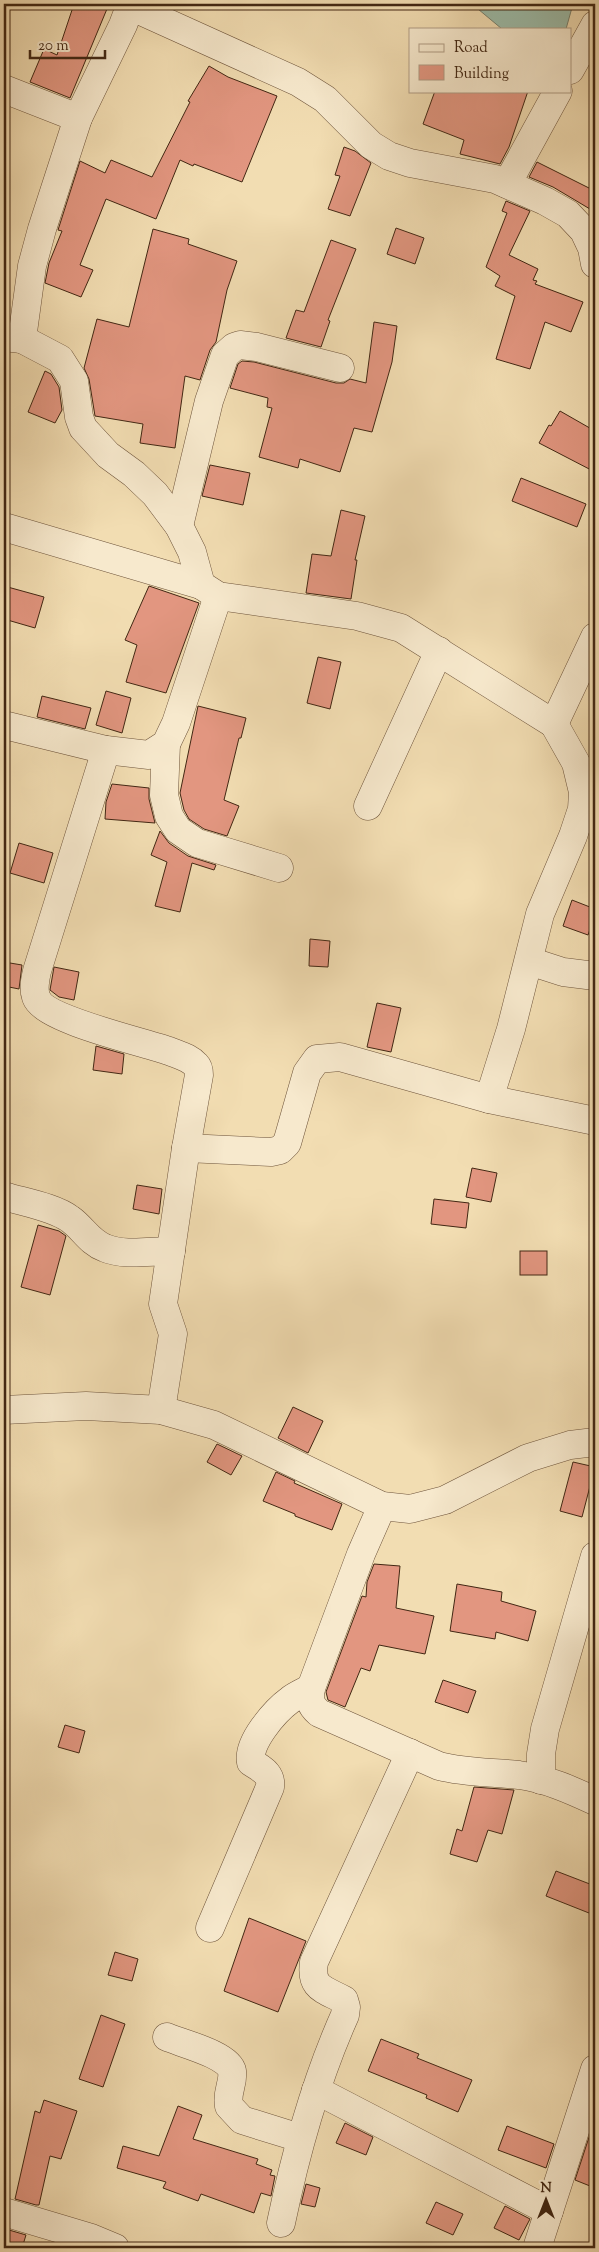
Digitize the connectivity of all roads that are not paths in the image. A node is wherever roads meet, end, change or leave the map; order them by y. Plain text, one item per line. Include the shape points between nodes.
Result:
1 (131, 5) edge
2 (595, 25) edge
3 (572, 66) edge
4 (4, 89) edge
5 (557, 92) edge
6 (78, 118) junction
7 (507, 184) junction
8 (595, 264) edge
9 (13, 338) edge
10 (340, 368) dead end
11 (179, 526) junction
12 (4, 527) edge
13 (210, 590) junction
14 (595, 637) edge
15 (439, 651) junction
16 (554, 724) junction
17 (4, 725) edge
18 (166, 744) junction
19 (106, 750) junction
20 (368, 806) dead end
21 (588, 810) edge
22 (279, 868) dead end
23 (529, 961) junction
24 (595, 976) edge
25 (489, 1099) junction
26 (595, 1121) edge
27 (186, 1148) junction
28 (4, 1196) edge
29 (171, 1251) junction
30 (4, 1410) edge
31 (161, 1410) junction
32 (595, 1442) edge
33 (382, 1506) junction
34 (595, 1556) edge
35 (311, 1688) junction
36 (410, 1753) junction
37 (541, 1780) junction
38 (595, 1802) edge
39 (210, 1928) dead end
40 (167, 2037) dead end
41 (595, 2069) edge
42 (316, 2090) junction
43 (300, 2138) junction
44 (549, 2211) junction
45 (4, 2212) edge
46 (281, 2222) dead end
47 (55, 2238) edge
48 (115, 2248) edge
49 (537, 2248) edge

1 - 6 street
1 - 7 street via 298,82 325,99 371,145 389,156
2 - 3 street
4 - 6 street
5 - 7 street
6 - 9 street via 42,229
7 - 8 street via 568,214 584,231
9 - 11 street via 60,358 74,381 83,428 108,455 155,494
10 - 11 street via 240,345 225,355 209,401
11 - 13 street
12 - 13 street
13 - 15 street via 358,616 401,628
13 - 18 street via 176,722
14 - 16 street
15 - 16 street
15 - 20 street
16 - 21 street via 576,763
17 - 19 street
18 - 19 street via 149,755
18 - 22 street via 164,795 169,816 178,830 197,843
19 - 27 street via 34,987 37,1000 51,1011 86,1027 144,1042 188,1058 197,1066 199,1075
21 - 23 street via 573,836 540,914
23 - 24 street via 563,972
23 - 25 street
25 - 26 street
25 - 27 street via 340,1057 318,1059 307,1073 287,1143 280,1150
27 - 29 street
28 - 29 street via 68,1217 94,1243 106,1249 120,1252
29 - 31 street via 163,1304 173,1334
30 - 31 street via 86,1406
31 - 33 street via 214,1425
32 - 33 street via 570,1445 528,1458 445,1500 410,1509
33 - 35 street
34 - 37 street via 546,1729 541,1754
35 - 36 street via 309,1699 319,1713
35 - 39 street via 290,1700 271,1718 250,1754 251,1762 268,1774 270,1788
36 - 37 street via 455,1770 520,1775
36 - 42 street via 314,1962 312,1973 316,1983 322,1990 344,2000 346,2007
37 - 38 street via 562,1785
40 - 43 street via 218,2056 231,2067 229,2106 242,2120
41 - 44 street
42 - 43 street
42 - 44 street
43 - 46 street
44 - 49 street
45 - 47 street
47 - 48 street

